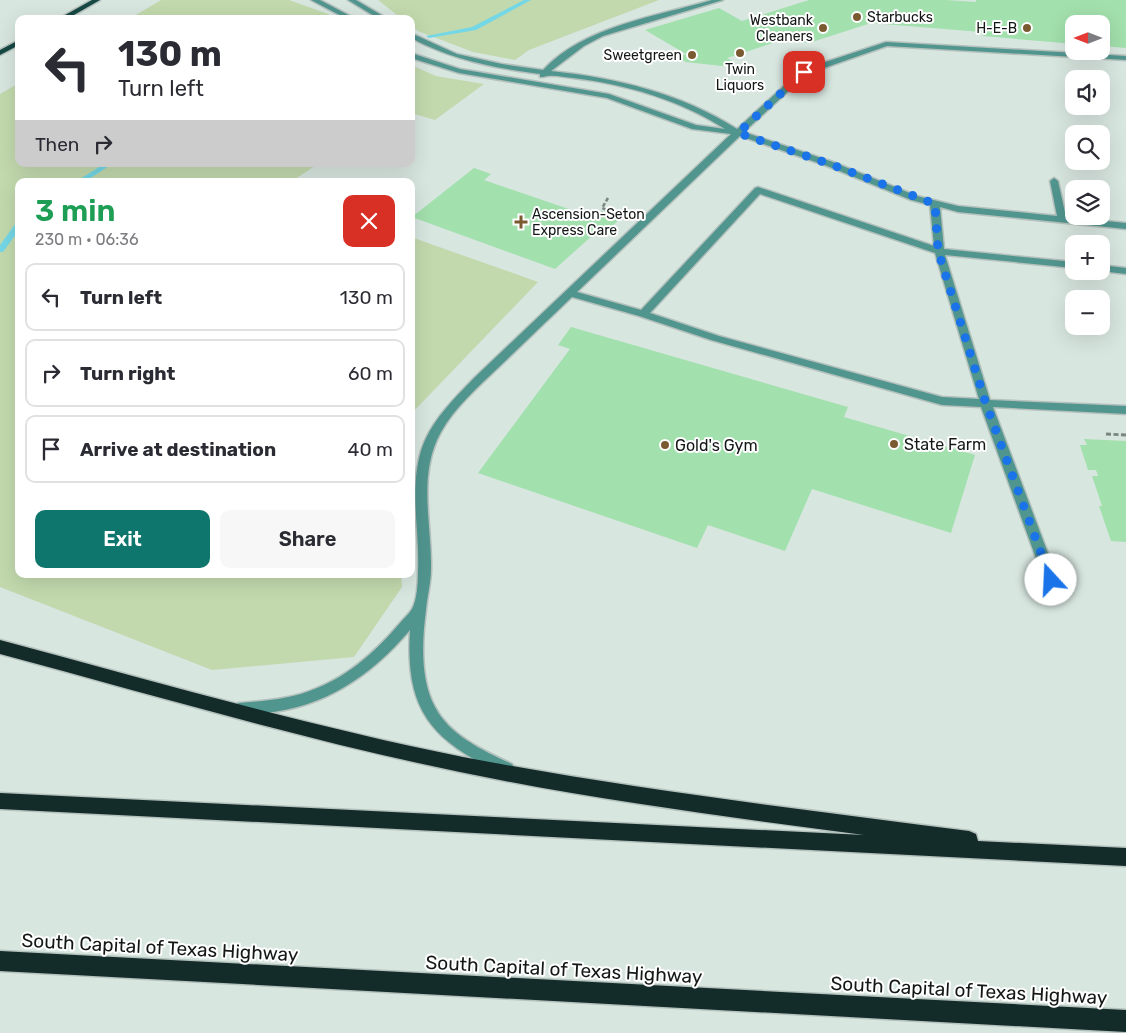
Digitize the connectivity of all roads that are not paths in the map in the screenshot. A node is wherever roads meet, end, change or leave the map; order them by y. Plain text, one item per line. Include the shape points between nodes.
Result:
1 (97, 0) edge
2 (314, 0) edge
3 (351, 0) edge
4 (720, 0) edge
5 (69, 15) edge
6 (345, 15) edge
7 (378, 15) edge
8 (415, 38) edge
9 (15, 44) edge
10 (0, 53) edge
11 (415, 56) edge
12 (1126, 58) edge
13 (545, 72) junction
14 (537, 84) junction
15 (738, 133) junction
16 (1054, 181) dead end
17 (935, 204) junction
18 (1062, 219) junction
19 (1126, 226) edge
20 (938, 251) junction
21 (1065, 264) edge
22 (1110, 269) edge
23 (1126, 271) edge
24 (570, 294) junction
25 (643, 314) junction
26 (986, 404) junction
27 (1126, 410) edge
28 (1051, 580) dead end
29 (419, 610) junction
30 (0, 646) edge
31 (234, 709) junction
32 (525, 777) junction
33 (0, 801) edge
34 (1075, 854) junction
35 (1126, 857) edge
36 (0, 961) edge
37 (1126, 1021) edge

1 - 5 main road
2 - 6 street
3 - 7 street
4 - 13 street via 600,34
8 - 13 street via 456,56
9 - 10 main road
11 - 14 street via 459,71
12 - 15 street via 886,44 804,72
13 - 14 street
13 - 15 street via 633,87 711,116
14 - 15 street via 599,93 695,126
15 - 17 street
15 - 24 street
16 - 18 street
17 - 18 street
17 - 20 street
18 - 19 street
20 - 21 street
20 - 25 street via 758,190
20 - 26 street
22 - 23 street
24 - 25 street
24 - 29 street via 457,403 432,438 426,452 422,484 425,570
25 - 26 street via 715,338 942,401
26 - 27 street
26 - 28 street
29 - 31 street via 369,666 335,688 292,704
29 - 32 street via 419,675 428,710 441,728 462,745
30 - 31 highway
31 - 32 highway via 372,745
32 - 34 highway via 667,800
33 - 34 highway
34 - 35 highway
36 - 37 highway, South Capital of Texas Highway

